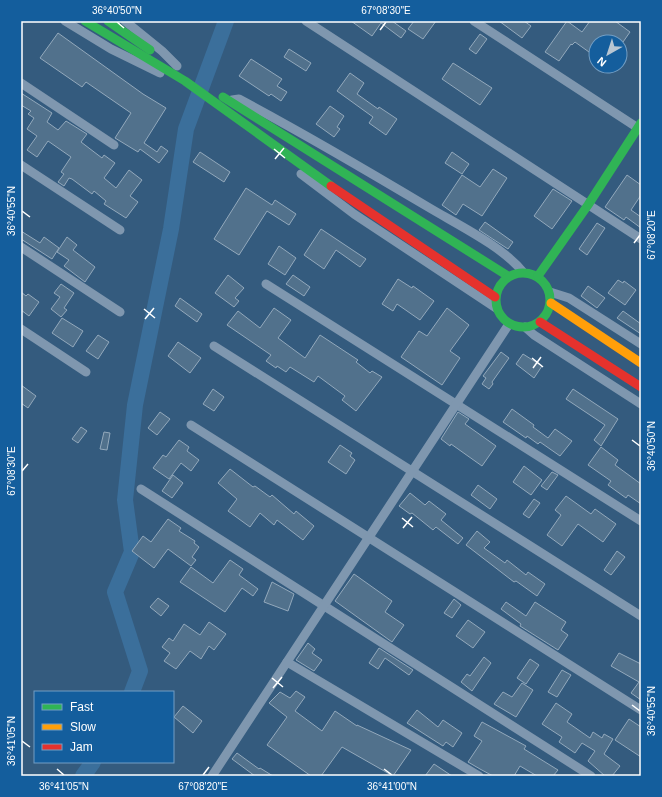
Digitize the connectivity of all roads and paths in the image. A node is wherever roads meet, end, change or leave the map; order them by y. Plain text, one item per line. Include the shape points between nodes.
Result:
1 (65, 21) edge
2 (85, 21) edge
3 (108, 21) edge
4 (125, 21) edge
5 (306, 21) edge
6 (474, 21) edge
7 (174, 69) junction
8 (21, 84) edge
9 (212, 94) junction
10 (230, 101) junction
11 (230, 113) junction
12 (640, 127) edge
13 (114, 145) dead end
14 (21, 165) edge
15 (588, 205) junction
16 (120, 230) dead end
17 (641, 239) edge
18 (21, 247) edge
19 (523, 272) junction
20 (508, 276) junction
21 (538, 276) junction
22 (266, 284) dead end
23 (550, 292) junction
24 (495, 298) junction
25 (551, 303) junction
26 (496, 308) junction
27 (120, 312) dead end
28 (540, 322) junction
29 (509, 324) junction
30 (525, 327) junction
31 (21, 329) edge
32 (641, 344) edge
33 (214, 346) dead end
34 (641, 363) edge
35 (86, 372) dead end
36 (641, 387) edge
37 (641, 404) edge
38 (457, 405) junction
39 (191, 425) dead end
40 (413, 472) junction
41 (141, 489) dead end
42 (641, 521) edge
43 (369, 538) junction
44 (324, 605) junction
45 (641, 616) edge
46 (287, 662) junction
47 (641, 710) edge
48 (212, 776) edge
49 (479, 776) edge
50 (591, 776) edge

1 - 7 street via 111,49 166,76
2 - 7 main road
3 - 7 main road
4 - 7 street via 162,51
5 - 15 street
6 - 12 street
7 - 9 main road
8 - 13 street
9 - 10 main road
9 - 11 main road
10 - 19 street via 238,99 380,178 513,260
10 - 20 main road
11 - 24 main road via 308,171
11 - 26 street via 233,123 354,214
12 - 15 main road
14 - 16 street
15 - 17 street
15 - 21 main road
18 - 27 street
19 - 20 main road
19 - 21 main road
20 - 24 main road via 499,285
21 - 23 main road
22 - 38 street
23 - 25 main road
23 - 32 street via 569,298
24 - 26 main road
25 - 28 main road
25 - 34 main road
26 - 29 main road
28 - 30 main road
28 - 36 main road
29 - 30 main road
29 - 38 street
30 - 37 street
31 - 35 street
33 - 40 street
38 - 40 street
38 - 42 street
39 - 43 street
40 - 43 street
40 - 45 street
41 - 44 street
43 - 44 street
43 - 47 street
44 - 46 street
44 - 50 street
46 - 48 street
46 - 49 street

